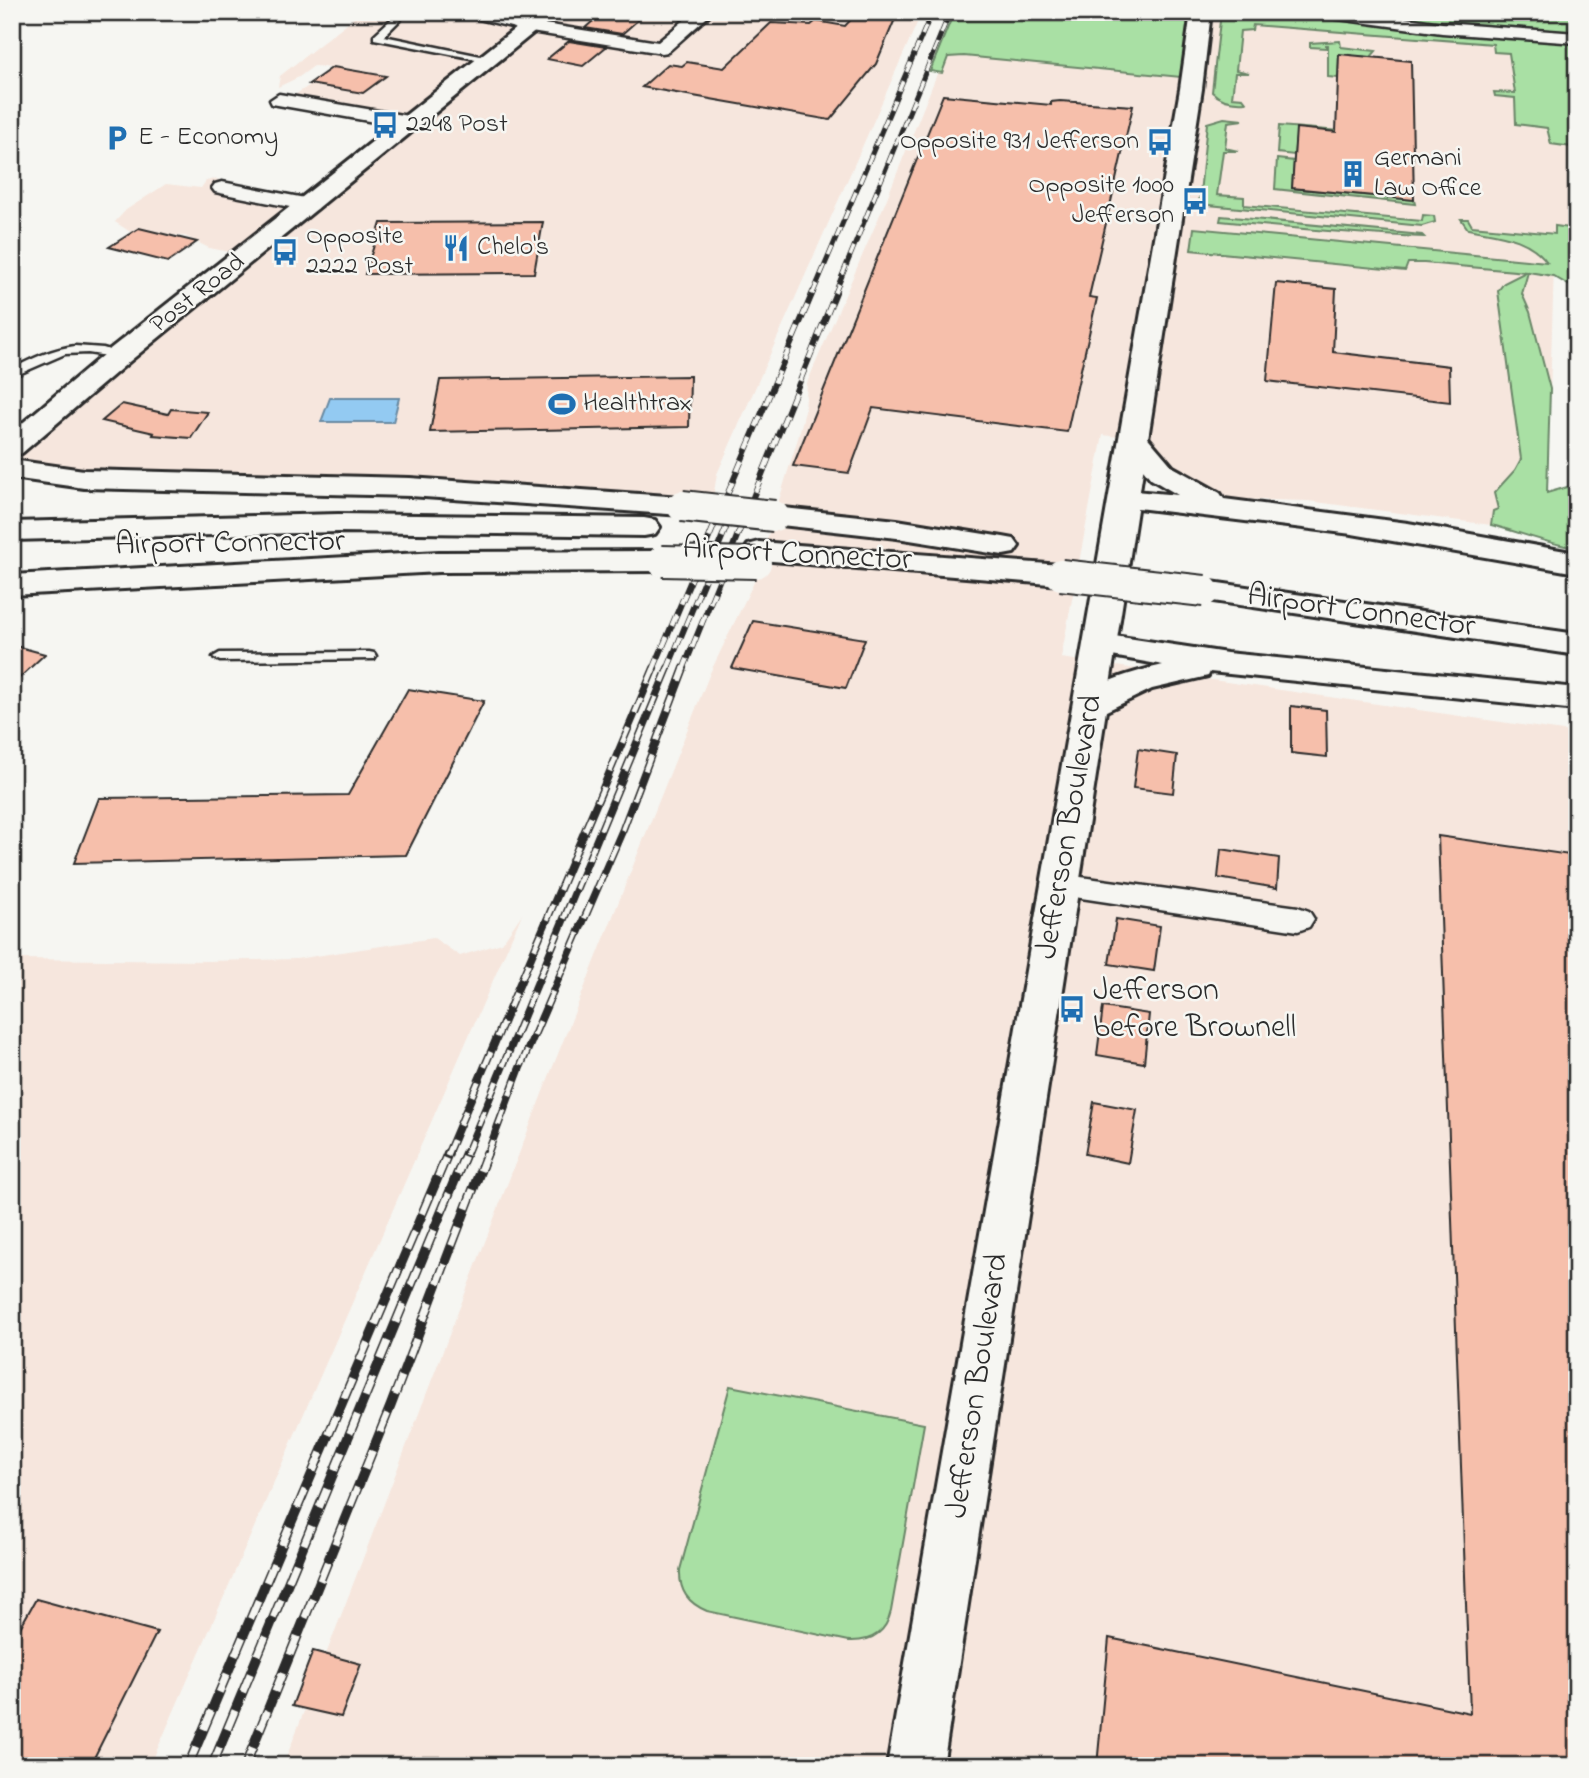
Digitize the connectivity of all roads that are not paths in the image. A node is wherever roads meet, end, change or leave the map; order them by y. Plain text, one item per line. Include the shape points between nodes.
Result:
1 (404, 12) edge
2 (473, 12) edge
3 (549, 12) edge
4 (705, 12) edge
5 (1201, 12) edge
6 (1323, 12) edge
7 (531, 27) junction
8 (1577, 38) edge
9 (491, 59) junction
10 (279, 100) dead end
11 (414, 122) junction
12 (222, 188) dead end
13 (310, 205) junction
14 (120, 355) junction
15 (12, 374) edge
16 (1134, 439) junction
17 (12, 447) edge
18 (12, 469) edge
19 (1124, 499) junction
20 (1237, 509) junction
21 (12, 531) edge
22 (673, 536) junction
23 (765, 541) junction
24 (12, 550) edge
25 (1057, 561) junction
26 (1577, 563) edge
27 (1206, 581) junction
28 (12, 585) edge
29 (1577, 623) edge
30 (1101, 645) junction
31 (1577, 645) edge
32 (369, 656) dead end
33 (220, 657) dead end
34 (1227, 664) junction
35 (1577, 699) edge
36 (1090, 705) junction
37 (1059, 885) junction
38 (1298, 919) dead end
39 (915, 1766) edge

1 - 9 lane via 377,37
2 - 7 street
3 - 7 main road, Post Road
4 - 7 street via 662,48
5 - 16 main road, Jefferson Boulevard
6 - 8 street via 1442,28
7 - 9 main road, Post Road
9 - 11 main road, Post Road
10 - 11 street
11 - 13 main road, Post Road
12 - 13 street
13 - 14 main road, Post Road
14 - 15 lane via 79,347
14 - 17 main road, Post Road
16 - 19 main road, Jefferson Boulevard
16 - 20 main road via 1171,481
18 - 22 main road via 84,479 384,485
19 - 20 main road
19 - 30 main road, Jefferson Boulevard
20 - 26 main road via 1400,530
21 - 22 main road, Airport Connector via 338,523
22 - 23 main road, bridge
22 - 23 main road, bridge
22 - 24 main road, Airport Connector
22 - 28 main road via 466,561
23 - 25 main road, Airport Connector
23 - 25 main road, Airport Connector via 907,562
25 - 27 main road, Airport Connector, bridge
27 - 29 main road, Airport Connector via 1371,592
27 - 31 main road, Airport Connector
30 - 34 main road
30 - 36 main road, Jefferson Boulevard
32 - 33 lane
34 - 35 main road
34 - 36 main road via 1157,675
36 - 37 main road, Jefferson Boulevard
37 - 38 street
37 - 39 main road, Jefferson Boulevard

